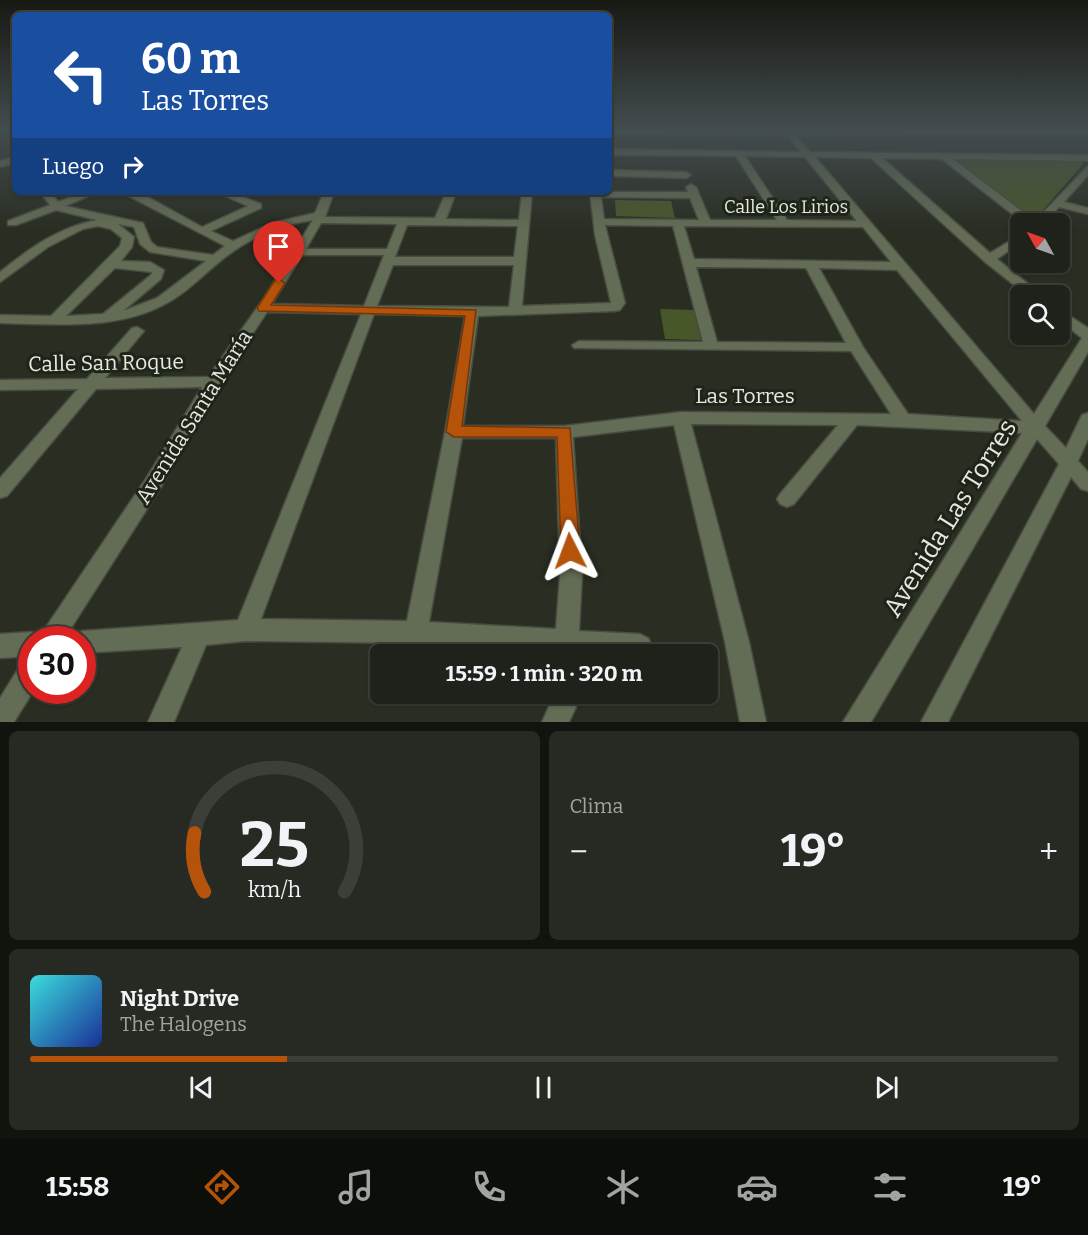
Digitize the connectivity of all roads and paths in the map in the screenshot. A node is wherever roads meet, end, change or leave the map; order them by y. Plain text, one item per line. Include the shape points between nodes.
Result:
1 (681, 164) edge
2 (745, 164) edge
3 (814, 164) edge
4 (883, 164) edge
5 (954, 164) edge
6 (1088, 169) edge
7 (612, 173) edge
8 (686, 175) junction
9 (612, 193) edge
10 (47, 195) edge
11 (85, 195) edge
12 (140, 195) edge
13 (229, 195) edge
14 (328, 195) edge
15 (450, 195) edge
16 (527, 195) edge
17 (595, 195) edge
18 (694, 195) junction
19 (137, 196) joint
20 (1057, 203) junction
21 (56, 206) junction
22 (1088, 211) edge
23 (1018, 213) edge
24 (1048, 213) edge
25 (319, 218) junction
26 (403, 222) junction
27 (439, 222) junction
28 (599, 222) junction
29 (12, 223) dead end
30 (523, 223) junction
31 (678, 223) junction
32 (706, 224) junction
33 (784, 224) junction
34 (865, 224) junction
35 (202, 231) junction
36 (234, 245) junction
37 (1010, 245) edge
38 (299, 252) junction
39 (388, 257) junction
40 (24, 259) junction
41 (216, 259) junction
42 (989, 259) junction
43 (519, 261) junction
44 (0, 262) edge
45 (690, 263) junction
46 (112, 264) junction
47 (810, 264) junction
48 (899, 266) junction
49 (0, 278) edge
50 (1023, 285) edge
51 (263, 308) junction
52 (515, 309) junction
53 (367, 310) junction
54 (472, 312) junction
55 (0, 319) edge
56 (55, 319) junction
57 (104, 319) junction
58 (1070, 321) edge
59 (137, 331) dead end
60 (1088, 335) edge
61 (1088, 340) edge
62 (579, 345) dead end
63 (711, 345) junction
64 (856, 347) junction
65 (213, 382) junction
66 (92, 384) junction
67 (0, 385) edge
68 (681, 418) junction
69 (1088, 419) edge
70 (853, 420) junction
71 (903, 420) junction
72 (1036, 428) junction
73 (454, 432) junction
74 (564, 432) junction
75 (1069, 462) junction
76 (1088, 484) edge
77 (0, 492) edge
78 (787, 499) dead end
79 (60, 626) edge
80 (245, 630) junction
81 (416, 632) junction
82 (199, 635) junction
83 (96, 641) edge
84 (529, 644) edge
85 (567, 644) edge
86 (18, 645) edge
87 (0, 646) edge
88 (18, 692) edge
89 (563, 704) edge
90 (0, 721) edge
91 (161, 722) edge
92 (555, 722) edge
93 (753, 722) edge
94 (856, 722) edge
95 (934, 722) edge

1 - 8 street
2 - 33 street
3 - 34 street
4 - 42 street
5 - 23 street
6 - 20 street
7 - 8 street
8 - 18 street
9 - 18 street
10 - 21 street
11 - 21 street
12 - 19 street
13 - 35 street via 257,206
14 - 25 street, Avenida Santa María
15 - 27 street
16 - 30 street
17 - 28 street
18 - 32 street
19 - 35 street
20 - 22 street
20 - 24 street
21 - 29 street
21 - 41 street via 90,217 139,225 146,244 154,249
25 - 26 street
25 - 36 street via 275,225
25 - 38 street, Avenida Santa María
26 - 27 street
26 - 39 street
27 - 30 street
28 - 31 street, Calle Los Lirios
28 - 52 street via 618,303 615,307
30 - 43 street
31 - 32 street, Calle Los Lirios
31 - 45 street
32 - 33 street, Calle Los Lirios
33 - 34 street, Calle Los Lirios
34 - 48 street
35 - 36 street
36 - 41 street
37 - 42 street
38 - 39 street
38 - 51 street, Avenida Santa María
39 - 43 street
39 - 53 street
40 - 44 street
40 - 46 street via 67,230 93,224 111,226 128,237 126,247
40 - 49 street
41 - 57 street via 161,302
42 - 50 street
43 - 52 street
45 - 47 street
45 - 63 street
46 - 56 street
46 - 57 street via 158,270 157,276
47 - 48 street
47 - 64 street
48 - 72 street
51 - 53 street
51 - 65 street, Avenida Santa María
52 - 54 street
53 - 54 street
53 - 80 street
54 - 73 street
55 - 56 street
56 - 57 street
58 - 60 street
59 - 66 street
61 - 72 street, Avenida Las Torres
62 - 63 street
63 - 64 street
64 - 71 street
65 - 66 street, Calle San Roque
65 - 79 street, Avenida Santa María via 154,482
66 - 67 street, Calle San Roque
66 - 77 street
68 - 70 street, Las Torres
68 - 74 street, Las Torres
68 - 93 street
69 - 75 street
70 - 71 street, Las Torres
70 - 78 street
71 - 72 street, Las Torres
72 - 75 street
72 - 94 street, Avenida Las Torres
73 - 74 street, Las Torres
73 - 81 street
74 - 85 street via 571,575
75 - 76 street
75 - 95 street
80 - 81 street
80 - 82 street
81 - 84 street
82 - 83 street
82 - 91 street
86 - 87 street
88 - 90 street
89 - 92 street

